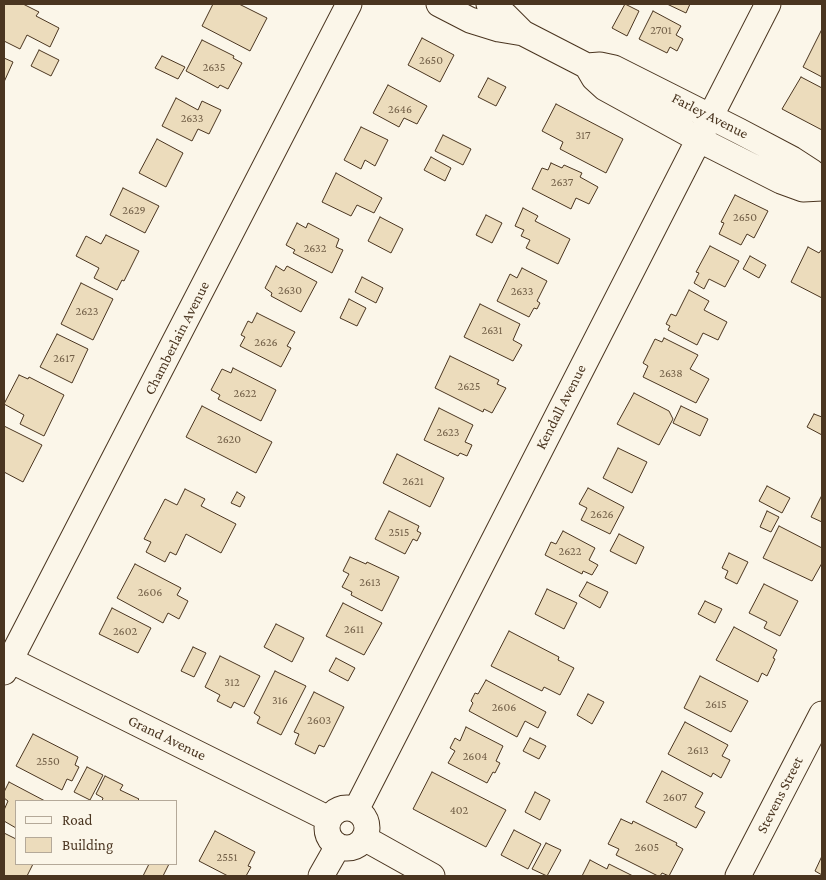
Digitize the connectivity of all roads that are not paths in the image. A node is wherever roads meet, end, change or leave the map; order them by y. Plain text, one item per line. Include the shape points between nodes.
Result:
1 (350, 4) edge
2 (439, 4) edge
3 (489, 4) edge
4 (768, 4) edge
5 (523, 33) junction
6 (586, 66) junction
7 (710, 116) junction
8 (698, 139) junction
9 (822, 188) edge
10 (6, 663) edge
11 (822, 714) edge
12 (356, 810) junction
13 (329, 819) junction
14 (364, 838) junction
15 (338, 846) junction
16 (321, 876) edge
17 (432, 876) edge
18 (738, 876) edge

1 - 10 street, Chamberlain Avenue
2 - 5 street, Farley Avenue via 470,20
3 - 5 street, Farley Avenue
4 - 7 street, Kendall Avenue
5 - 6 street, Farley Avenue
6 - 7 street, Farley Avenue via 614,68
6 - 8 street, Farley Avenue via 605,88
7 - 8 street, Kendall Avenue
7 - 9 street, Farley Avenue via 792,159 812,172
8 - 9 street, Farley Avenue via 781,181 803,189
8 - 12 street, Kendall Avenue
10 - 13 street, Grand Avenue
11 - 18 street, Stevens Street
12 - 13 street via 338,810
12 - 14 street via 365,819 367,832
13 - 15 street via 327,831
14 - 15 street via 356,846
14 - 17 street
15 - 16 street

